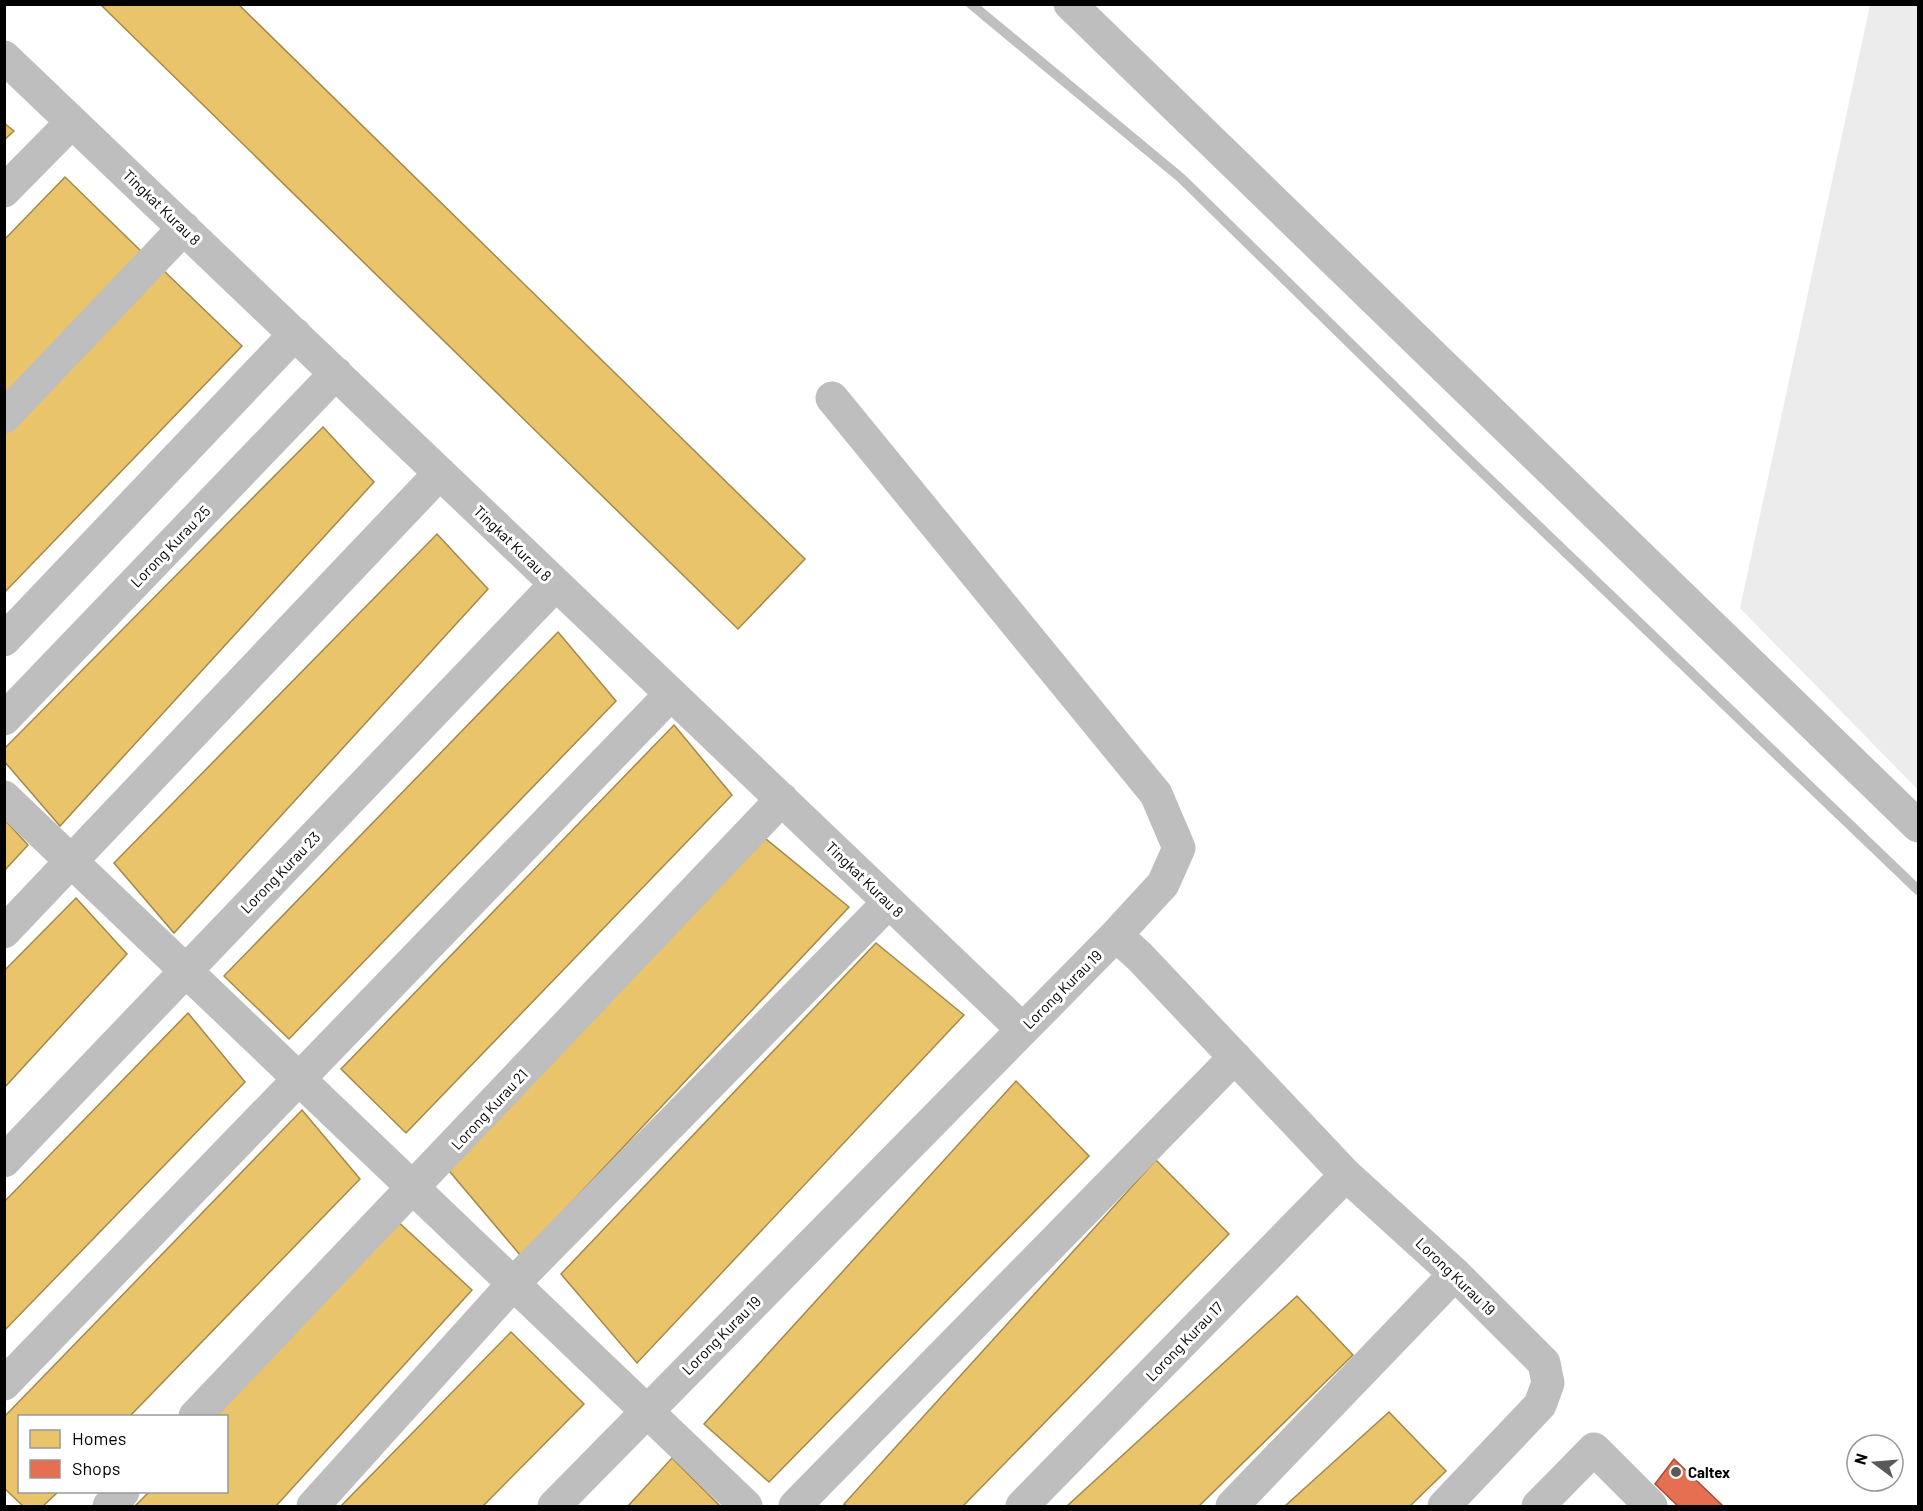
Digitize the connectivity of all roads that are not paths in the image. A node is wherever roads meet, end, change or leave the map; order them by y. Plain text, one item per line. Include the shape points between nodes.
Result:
1 (1070, 4) edge
2 (4, 57) edge
3 (72, 122) junction
4 (4, 191) edge
5 (184, 228) junction
6 (295, 334) junction
7 (336, 373) junction
8 (832, 398) dead end
9 (4, 417) edge
10 (440, 473) junction
11 (556, 584) junction
12 (4, 640) edge
13 (671, 694) junction
14 (4, 719) edge
15 (4, 797) edge
16 (782, 800) junction
17 (1918, 826) edge
18 (71, 861) junction
19 (889, 902) junction
20 (4, 932) edge
21 (1116, 935) junction
22 (186, 971) junction
23 (1022, 1029) junction
24 (1235, 1057) junction
25 (299, 1079) junction
26 (4, 1161) edge
27 (1346, 1175) junction
28 (414, 1189) junction
29 (1455, 1274) junction
30 (513, 1284) junction
31 (4, 1384) edge
32 (645, 1411) junction
33 (196, 1415) edge
34 (121, 1493) edge
35 (1455, 1503) edge
36 (109, 1506) edge
37 (314, 1506) edge
38 (554, 1506) edge
39 (746, 1506) edge
40 (795, 1506) edge
41 (1022, 1506) edge
42 (1232, 1506) edge
43 (1538, 1506) edge
44 (1651, 1506) edge

1 - 17 street
2 - 3 street, Tingkat Kurau 8
3 - 4 street
3 - 5 street, Tingkat Kurau 8
5 - 6 street, Tingkat Kurau 8
5 - 9 street
6 - 7 street, Tingkat Kurau 8
6 - 12 street
7 - 10 street, Tingkat Kurau 8
7 - 14 street, Lorong Kurau 25
8 - 21 street via 1156,794 1179,848 1162,884
10 - 11 street, Tingkat Kurau 8
10 - 18 street
11 - 13 street, Tingkat Kurau 8
11 - 22 street, Lorong Kurau 23
13 - 16 street, Tingkat Kurau 8
13 - 25 street
15 - 18 street
16 - 19 street, Tingkat Kurau 8
16 - 28 street, Lorong Kurau 21
18 - 20 street
18 - 22 street
19 - 23 street, Tingkat Kurau 8
19 - 30 street
21 - 23 street, Lorong Kurau 19
21 - 24 street, Lorong Kurau 19
22 - 25 street
22 - 26 street, Lorong Kurau 23
23 - 32 street, Lorong Kurau 19
24 - 27 street, Lorong Kurau 19
24 - 40 street
25 - 28 street
25 - 31 street
27 - 29 street, Lorong Kurau 19
27 - 41 street, Lorong Kurau 17
28 - 30 street
28 - 33 street, Lorong Kurau 21
29 - 35 street, Lorong Kurau 19 via 1544,1364 1548,1383 1540,1405
29 - 42 street
30 - 32 street
30 - 37 street
32 - 38 street, Lorong Kurau 19
32 - 39 street
34 - 36 street
43 - 44 street via 1594,1449

